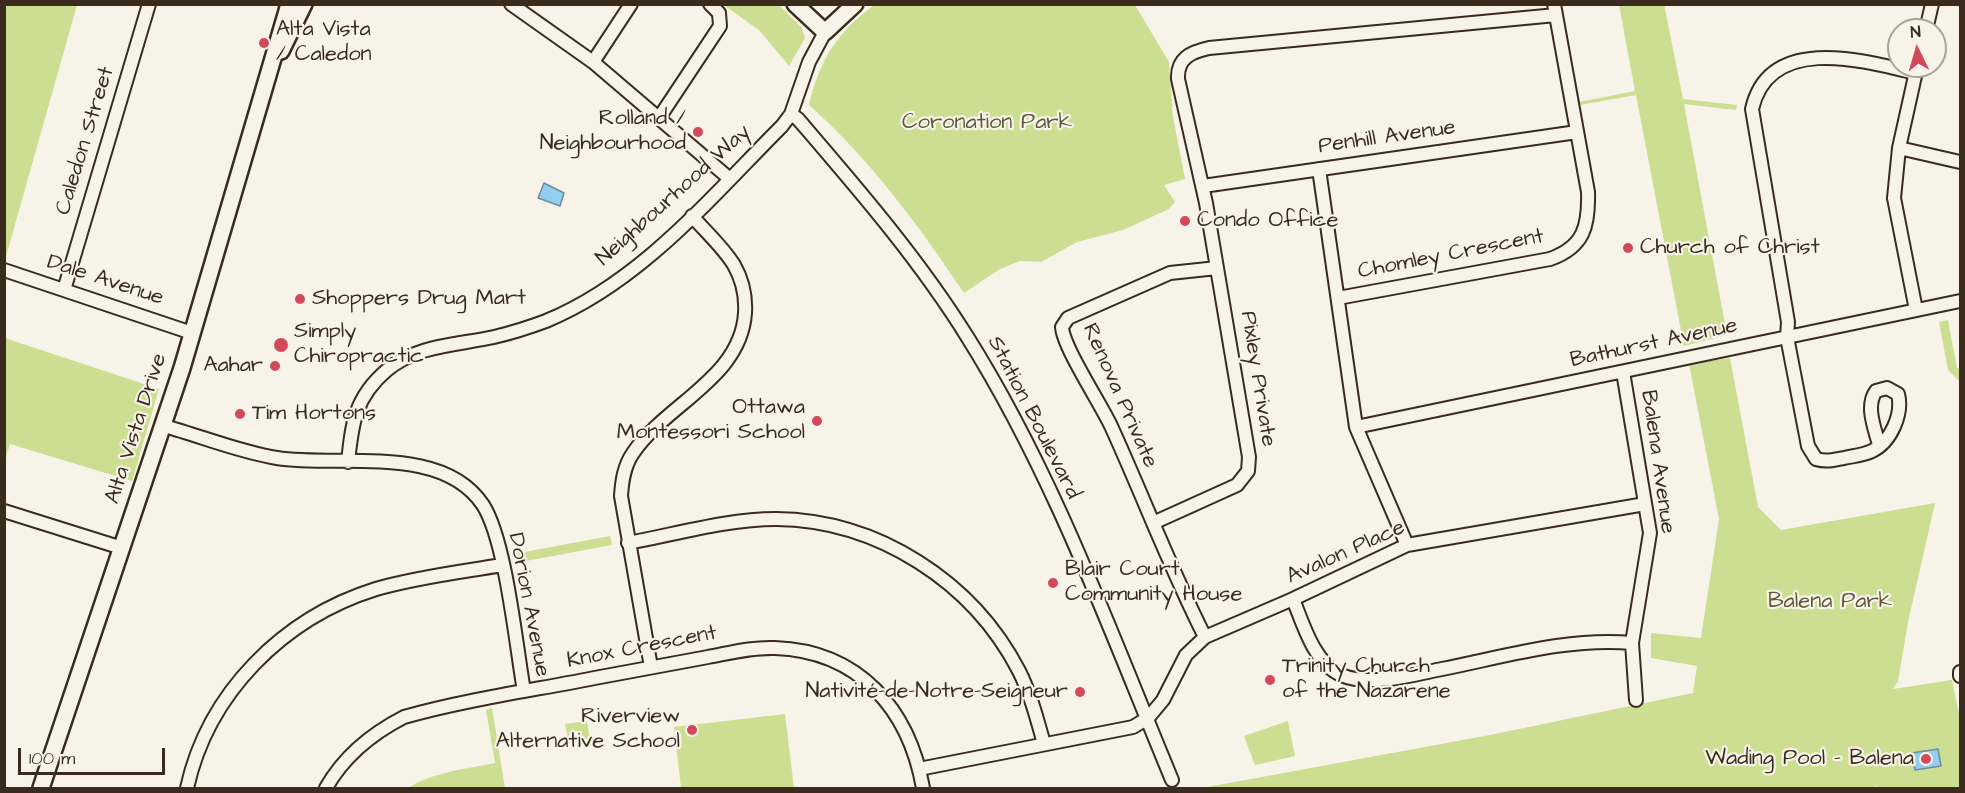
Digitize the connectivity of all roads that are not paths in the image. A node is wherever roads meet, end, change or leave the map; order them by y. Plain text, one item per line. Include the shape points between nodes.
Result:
1 (149, 4) edge
2 (289, 4) edge
3 (304, 4) edge
4 (511, 4) edge
5 (631, 4) edge
6 (710, 4) edge
7 (795, 4) edge
8 (855, 4) edge
9 (526, 8) edge
10 (1555, 10) edge
11 (825, 32) junction
12 (593, 62) junction
13 (1887, 65) edge
14 (1914, 78) edge
15 (266, 81) junction
16 (791, 114) junction
17 (659, 117) junction
18 (1577, 132) junction
19 (1899, 148) junction
20 (1960, 162) edge
21 (1319, 169) junction
22 (730, 179) junction
23 (1203, 186) junction
24 (692, 216) junction
25 (1217, 268) junction
26 (4, 270) edge
27 (64, 290) junction
28 (1338, 298) junction
29 (1960, 301) edge
30 (1916, 310) junction
31 (192, 333) junction
32 (1787, 337) junction
33 (1623, 372) junction
34 (164, 426) junction
35 (1356, 427) junction
36 (1879, 446) dead end
37 (348, 462) junction
38 (1645, 504) junction
39 (4, 510) edge
40 (1153, 523) junction
41 (628, 543) junction
42 (1407, 545) junction
43 (122, 548) junction
44 (502, 566) junction
45 (1293, 599) junction
46 (1205, 637) junction
47 (1632, 643) junction
48 (651, 667) junction
49 (524, 691) junction
50 (1636, 700) dead end
51 (1148, 718) junction
52 (1044, 744) junction
53 (919, 769) junction
54 (1172, 780) dead end
55 (41, 789) edge
56 (187, 789) edge
57 (326, 789) edge
58 (923, 789) edge

1 - 27 street, Caledon Street
2 - 15 street, Alta Vista Drive
3 - 15 street, Alta Vista Drive
4 - 9 street
5 - 12 street
6 - 17 street via 719,13 720,26
7 - 11 street
8 - 11 street
9 - 12 street
10 - 18 street, Chomley Crescent
10 - 23 street, Pixley Private via 1194,51 1183,58 1178,79
11 - 16 street, Neighbourhood Way via 809,62
12 - 17 street
13 - 32 street via 1828,56 1797,61 1776,71 1758,88 1752,121 1788,322
14 - 19 street
15 - 31 street, Alta Vista Drive
16 - 22 street, Neighbourhood Way
16 - 51 street, Station Boulevard via 871,204 970,340 1050,493
17 - 22 street
18 - 21 street, Penhill Avenue
18 - 28 street, Chomley Crescent via 1588,192 1588,216 1582,233 1565,253
19 - 20 street
19 - 30 street via 1894,198
21 - 23 street, Penhill Avenue
21 - 28 street
22 - 24 street, Neighbourhood Way
23 - 25 street, Pixley Private
24 - 37 street, Neighbourhood Way via 625,275 582,304 496,337 407,355 388,369 358,404
24 - 41 street via 722,249 740,277 746,304 742,332 726,363 647,434 631,455 621,496
25 - 40 street, Pixley Private via 1249,457 1248,471 1237,485
25 - 40 street, Renova Private via 1170,273 1068,318 1062,327 1067,345 1111,426
26 - 27 street, Dale Avenue
27 - 31 street, Dale Avenue
28 - 35 street
29 - 30 street, Bathurst Avenue
30 - 32 street, Bathurst Avenue
31 - 34 street, Alta Vista Drive
32 - 33 street, Bathurst Avenue
32 - 36 street via 1812,455 1830,461 1869,453
33 - 35 street, Bathurst Avenue
33 - 38 street, Balena Avenue
34 - 37 street, Dorion Avenue via 268,456
34 - 43 street, Alta Vista Drive
35 - 42 street
37 - 44 street, Dorion Avenue via 404,462 451,477 482,504
38 - 42 street, Avalon Place
38 - 47 street, Balena Avenue via 1650,533
39 - 43 street
40 - 46 street, Renova Private
41 - 48 street
41 - 52 street via 717,525 777,519 838,528 884,543 939,576 990,627 1029,694
42 - 45 street, Avalon Place
43 - 55 street, Alta Vista Drive
44 - 49 street, Dorion Avenue
44 - 56 street via 377,589 342,602 291,631 257,661 227,697 204,735
45 - 46 street, Avalon Place
45 - 47 street via 1321,658 1342,675 1355,678 1415,675 1578,643
46 - 51 street, Avalon Place via 1186,655 1163,700
47 - 50 street, Balena Avenue
48 - 49 street, Knox Crescent
48 - 53 street, Knox Crescent via 759,648 791,649 832,659 870,684 887,702 908,736
49 - 57 street, Knox Crescent via 404,717 376,733 350,755
51 - 52 street via 1133,727
51 - 54 street, Station Boulevard
52 - 53 street
53 - 58 street, Knox Crescent

